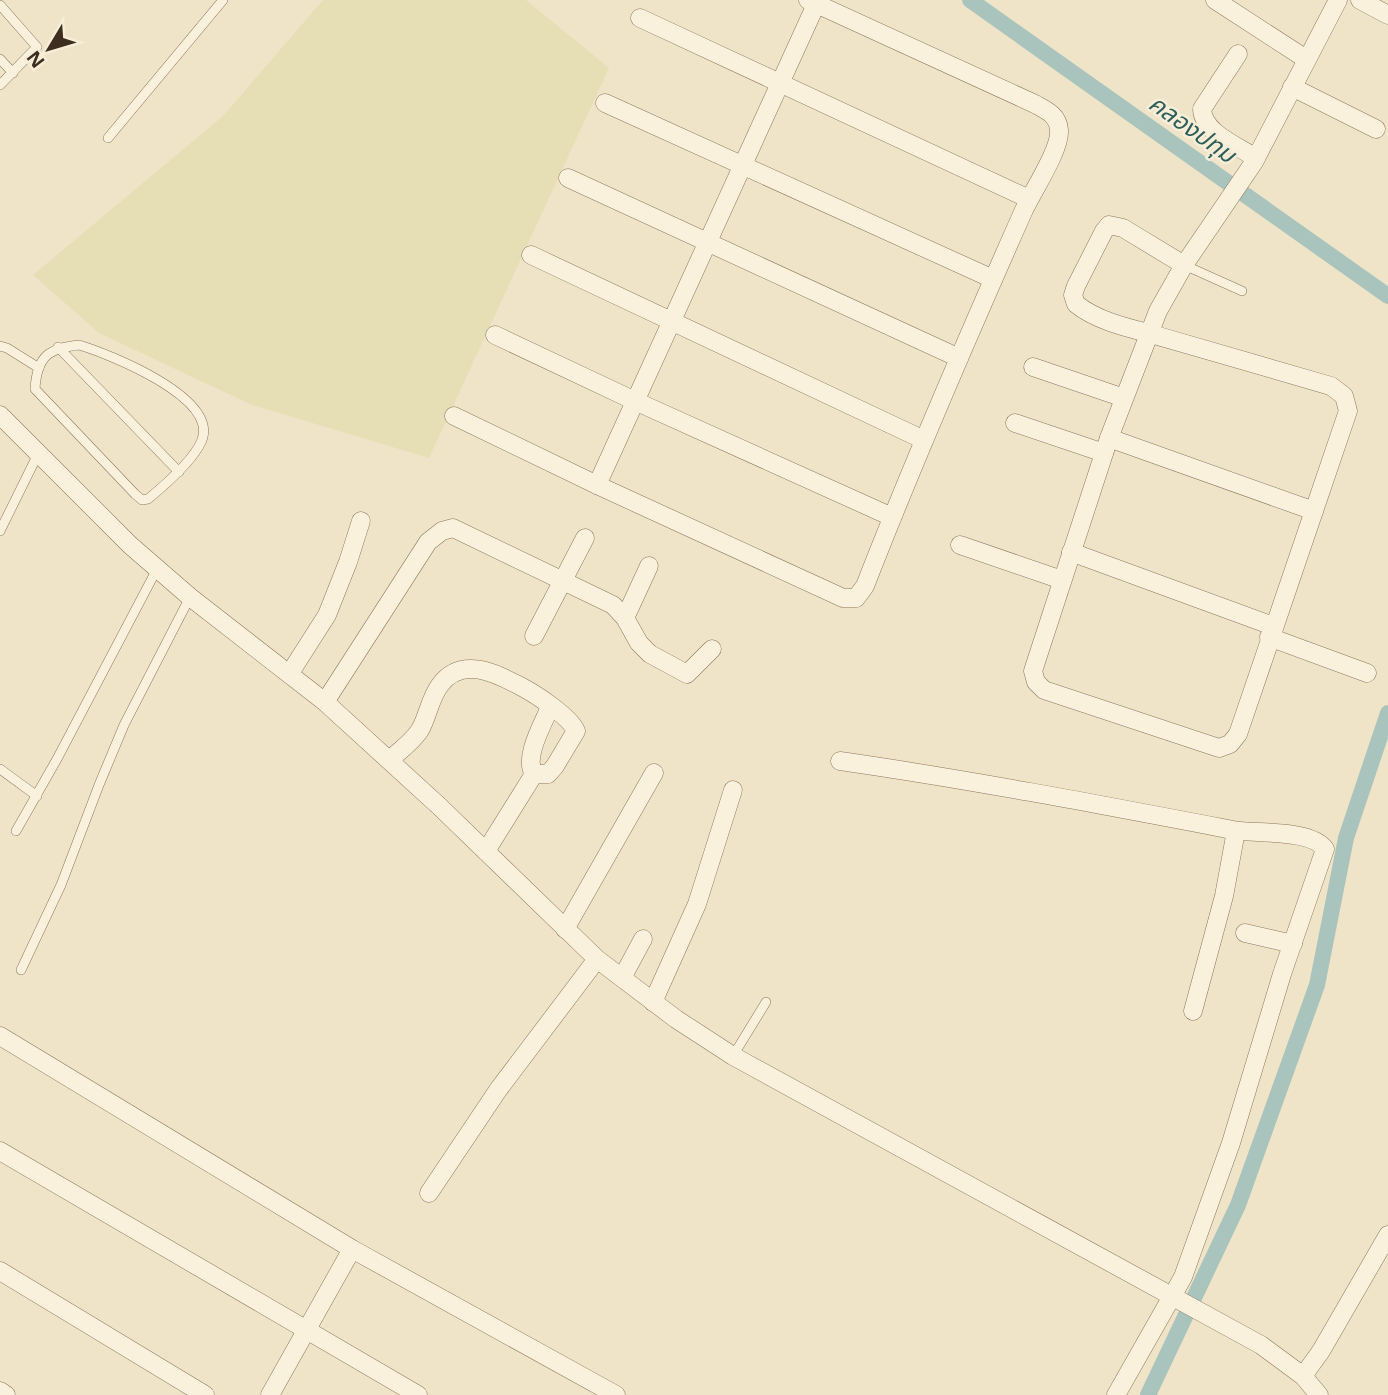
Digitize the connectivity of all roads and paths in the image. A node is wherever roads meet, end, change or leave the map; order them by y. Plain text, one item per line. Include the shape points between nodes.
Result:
1 (223, 0) edge
2 (1214, 0) edge
3 (1338, 0) edge
4 (1360, 0) edge
5 (814, 1) edge
6 (0, 5) edge
7 (1388, 15) edge
8 (640, 18) dead end
9 (1238, 54) dead end
10 (0, 59) edge
11 (1306, 59) junction
12 (13, 73) junction
13 (780, 83) junction
14 (0, 86) edge
15 (1292, 87) junction
16 (605, 103) dead end
17 (1377, 129) dead end
18 (108, 138) dead end
19 (1255, 160) junction
20 (742, 166) junction
21 (568, 178) dead end
22 (1029, 199) junction
23 (707, 242) junction
24 (531, 256) dead end
25 (1184, 265) junction
26 (993, 279) junction
27 (1242, 291) dead end
28 (671, 322) junction
29 (1148, 334) junction
30 (495, 335) dead end
31 (0, 346) edge
32 (58, 347) junction
33 (959, 358) junction
34 (1033, 367) dead end
35 (39, 368) junction
36 (1124, 398) junction
37 (635, 401) junction
38 (0, 415) edge
39 (454, 416) dead end
40 (1016, 423) dead end
41 (924, 440) junction
42 (1106, 446) junction
43 (38, 454) junction
44 (179, 472) junction
45 (597, 485) junction
46 (1314, 510) junction
47 (892, 517) junction
48 (361, 521) dead end
49 (0, 531) edge
50 (585, 538) dead end
51 (960, 545) dead end
52 (1071, 552) junction
53 (649, 566) dead end
54 (157, 569) junction
55 (562, 579) junction
56 (1062, 580) junction
57 (190, 597) junction
58 (625, 618) junction
59 (1271, 632) junction
60 (534, 636) dead end
61 (712, 649) dead end
62 (290, 673) junction
63 (1367, 673) dead end
64 (325, 702) junction
65 (550, 706) junction
66 (389, 760) junction
67 (840, 761) dead end
68 (0, 769) edge
69 (654, 773) dead end
70 (534, 774) junction
71 (733, 790) dead end
72 (37, 796) junction
73 (16, 831) dead end
74 (1236, 831) junction
75 (486, 851) junction
76 (565, 929) junction
77 (1245, 933) dead end
78 (643, 939) dead end
79 (1293, 944) junction
80 (597, 959) junction
81 (21, 970) dead end
82 (622, 978) junction
83 (653, 1002) junction
84 (766, 1002) dead end
85 (1193, 1012) dead end
86 (0, 1036) edge
87 (733, 1056) junction
88 (0, 1151) edge
89 (429, 1194) dead end
90 (1388, 1235) edge
91 (352, 1249) junction
92 (0, 1271) edge
93 (1176, 1298) junction
94 (305, 1330) junction
95 (1303, 1376) junction
96 (0, 1391) edge
97 (6, 1395) edge
98 (205, 1395) edge
99 (270, 1395) edge
100 (418, 1395) edge
101 (616, 1395) edge
102 (1116, 1395) edge
103 (1319, 1395) edge

1 - 18 lane
2 - 11 street
3 - 11 street
4 - 7 street
5 - 13 street
5 - 22 street via 1053,115 1059,128 1057,144
6 - 12 lane via 37,47
8 - 13 street
9 - 19 street via 1202,109 1202,117 1210,128
10 - 12 lane
11 - 15 street
12 - 14 lane
13 - 20 street
13 - 22 street
15 - 17 street
15 - 19 street
16 - 20 street
19 - 25 street
20 - 23 street
20 - 26 street
21 - 23 street
22 - 26 street
23 - 28 street
23 - 33 street
24 - 28 street
25 - 27 lane
25 - 29 street
25 - 29 street via 1123,228 1110,225 1104,231 1076,286 1076,304
26 - 33 street
28 - 37 street
28 - 41 street
29 - 36 street
29 - 46 street via 1331,386 1344,397 1348,411
30 - 37 street
31 - 35 lane
32 - 35 lane
32 - 44 lane
32 - 44 lane via 79,345 107,354 166,385 194,408 203,426 202,440
33 - 41 street
34 - 36 street
35 - 44 lane via 35,389 142,500
36 - 42 street
37 - 45 street
37 - 47 street
38 - 43 street
39 - 45 street
40 - 42 street
41 - 47 street
42 - 46 street
42 - 52 street
43 - 49 lane
43 - 54 street
45 - 47 street via 843,598 856,598 865,586
46 - 59 street
48 - 62 street via 327,615
50 - 55 street
51 - 56 street
52 - 56 street
52 - 59 street
53 - 58 street
54 - 57 street
54 - 72 lane
55 - 58 street via 613,605
55 - 60 street
55 - 64 street via 453,528 442,531 428,542
56 - 59 street via 1033,671 1044,690 1219,748 1238,734
57 - 62 street
57 - 81 lane via 124,725 61,885
58 - 61 street via 650,654 680,672 687,674
59 - 63 street
62 - 64 street
64 - 66 street
65 - 66 street via 489,670 470,668 452,674 440,685 418,733
65 - 70 street via 530,757
65 - 70 street via 576,732 548,774
66 - 75 street
67 - 74 street via 1009,787
68 - 72 lane
69 - 76 street
70 - 75 street
71 - 83 street via 697,904
72 - 73 lane
74 - 79 street via 1295,836 1321,843 1325,849
74 - 85 street
75 - 76 street
76 - 80 street
77 - 79 street
78 - 82 street
79 - 93 street via 1231,1143
80 - 82 street
80 - 89 street via 498,1090
82 - 83 street
83 - 87 street
84 - 87 lane
86 - 91 street
87 - 93 street
88 - 94 street
90 - 95 street
91 - 94 street
91 - 101 street
92 - 98 street
93 - 95 street via 1261,1345
93 - 102 street
94 - 99 street
94 - 100 street
95 - 103 street
96 - 97 street

